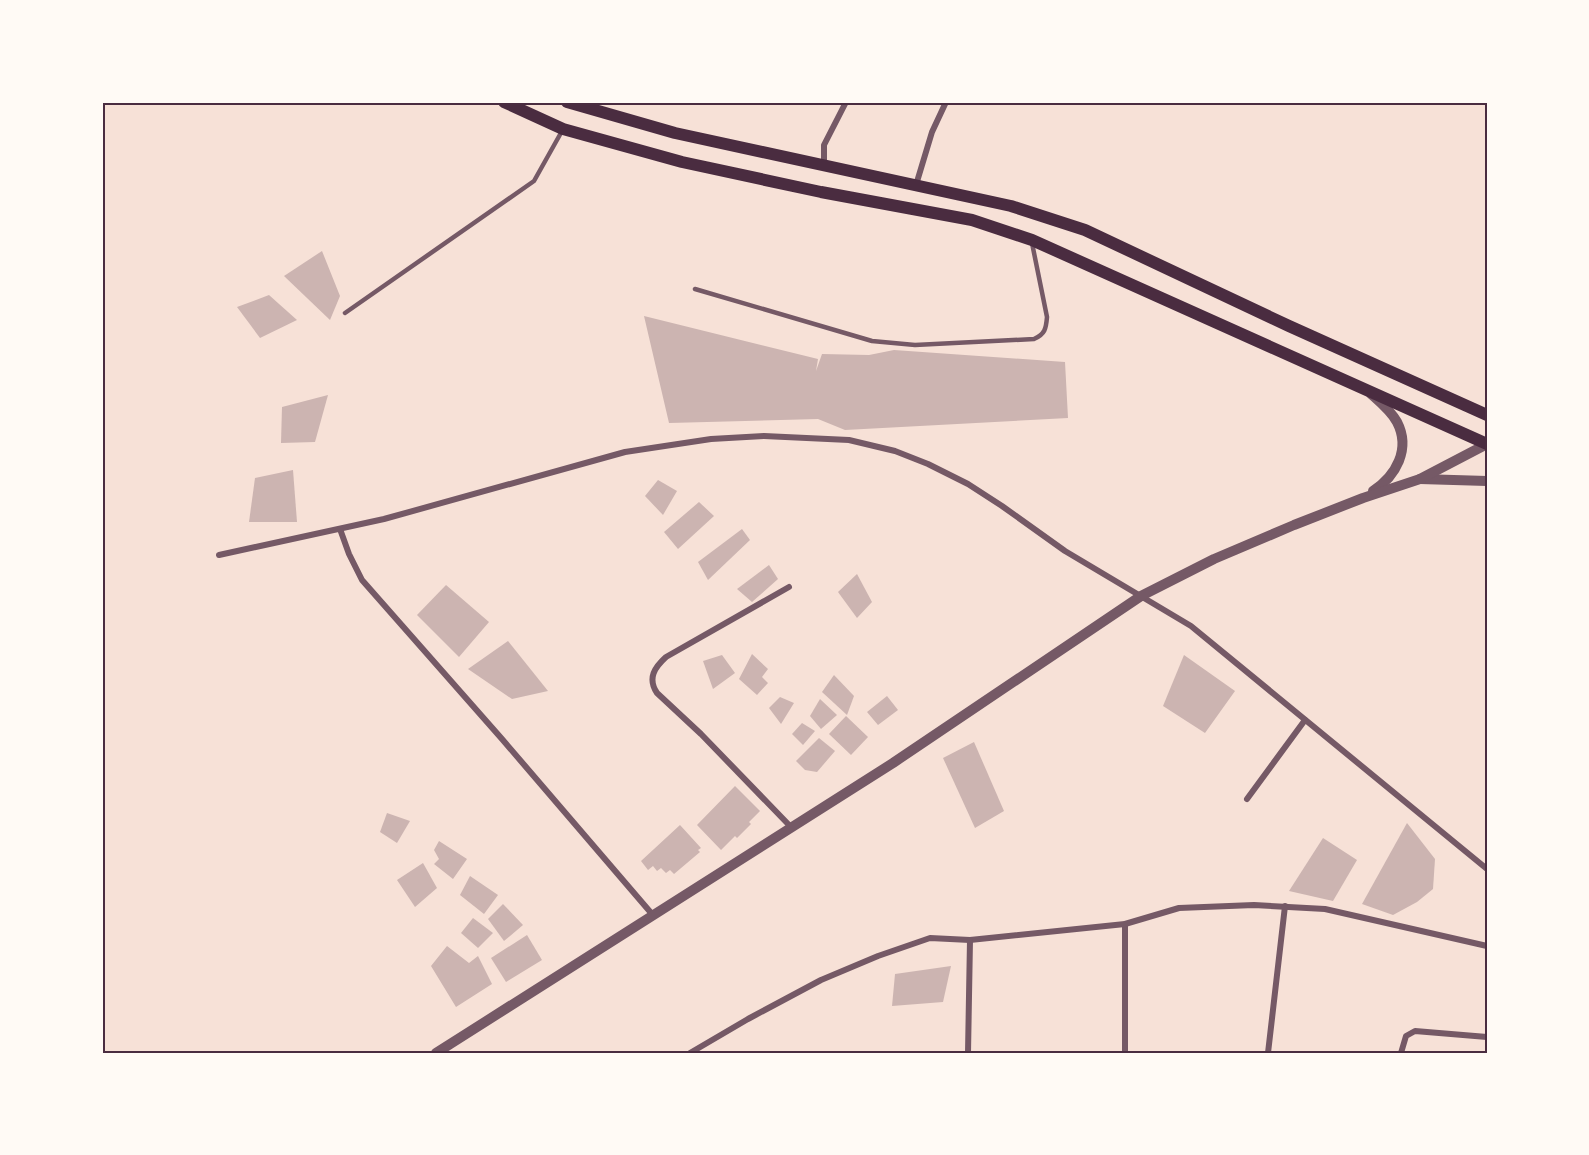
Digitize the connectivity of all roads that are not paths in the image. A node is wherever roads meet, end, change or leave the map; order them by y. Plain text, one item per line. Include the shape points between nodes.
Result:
1 (504, 102) edge
2 (567, 102) edge
3 (846, 102) edge
4 (946, 102) edge
5 (563, 129) junction
6 (824, 166) junction
7 (916, 185) junction
8 (1032, 240) junction
9 (694, 289) dead end
10 (345, 313) dead end
11 (1368, 391) junction
12 (1487, 416) edge
13 (1487, 444) edge
14 (1420, 479) junction
15 (1487, 481) edge
16 (1363, 498) junction
17 (340, 529) junction
18 (219, 555) dead end
19 (789, 586) dead end
20 (1141, 596) junction
21 (1305, 720) junction
22 (1247, 799) dead end
23 (790, 826) junction
24 (1487, 869) edge
25 (1285, 906) junction
26 (652, 914) junction
27 (1125, 924) junction
28 (970, 940) junction
29 (1487, 946) edge
30 (1487, 1038) edge
31 (436, 1053) edge
32 (690, 1053) edge
33 (968, 1053) edge
34 (1125, 1053) edge
35 (1268, 1053) edge
36 (1401, 1053) edge

1 - 5 main road
2 - 6 main road via 675,133
3 - 6 street via 824,145
4 - 7 street
5 - 8 main road via 682,162 972,220
5 - 10 lane via 534,181
6 - 7 main road
7 - 12 main road via 1011,206 1085,230
8 - 9 lane via 1047,317 1046,329 1034,339 915,345 872,341
8 - 11 main road
11 - 13 main road
11 - 16 street via 1397,423 1402,452 1393,474
13 - 14 street
14 - 15 street
14 - 16 street
16 - 20 street via 1214,559
17 - 18 street
17 - 20 street via 625,452 743,437 849,440 895,451 968,484 1065,551
17 - 26 street via 362,580
19 - 23 street via 666,657 651,678 657,693
20 - 21 street via 1191,626
20 - 23 street via 967,715
21 - 22 street
21 - 24 street
23 - 26 street
25 - 27 street via 1179,908
25 - 29 street via 1348,913
25 - 35 street
26 - 31 street
27 - 28 street
27 - 34 street
28 - 32 street via 930,938 878,956 789,996
28 - 33 street
30 - 36 street via 1415,1031 1406,1036

